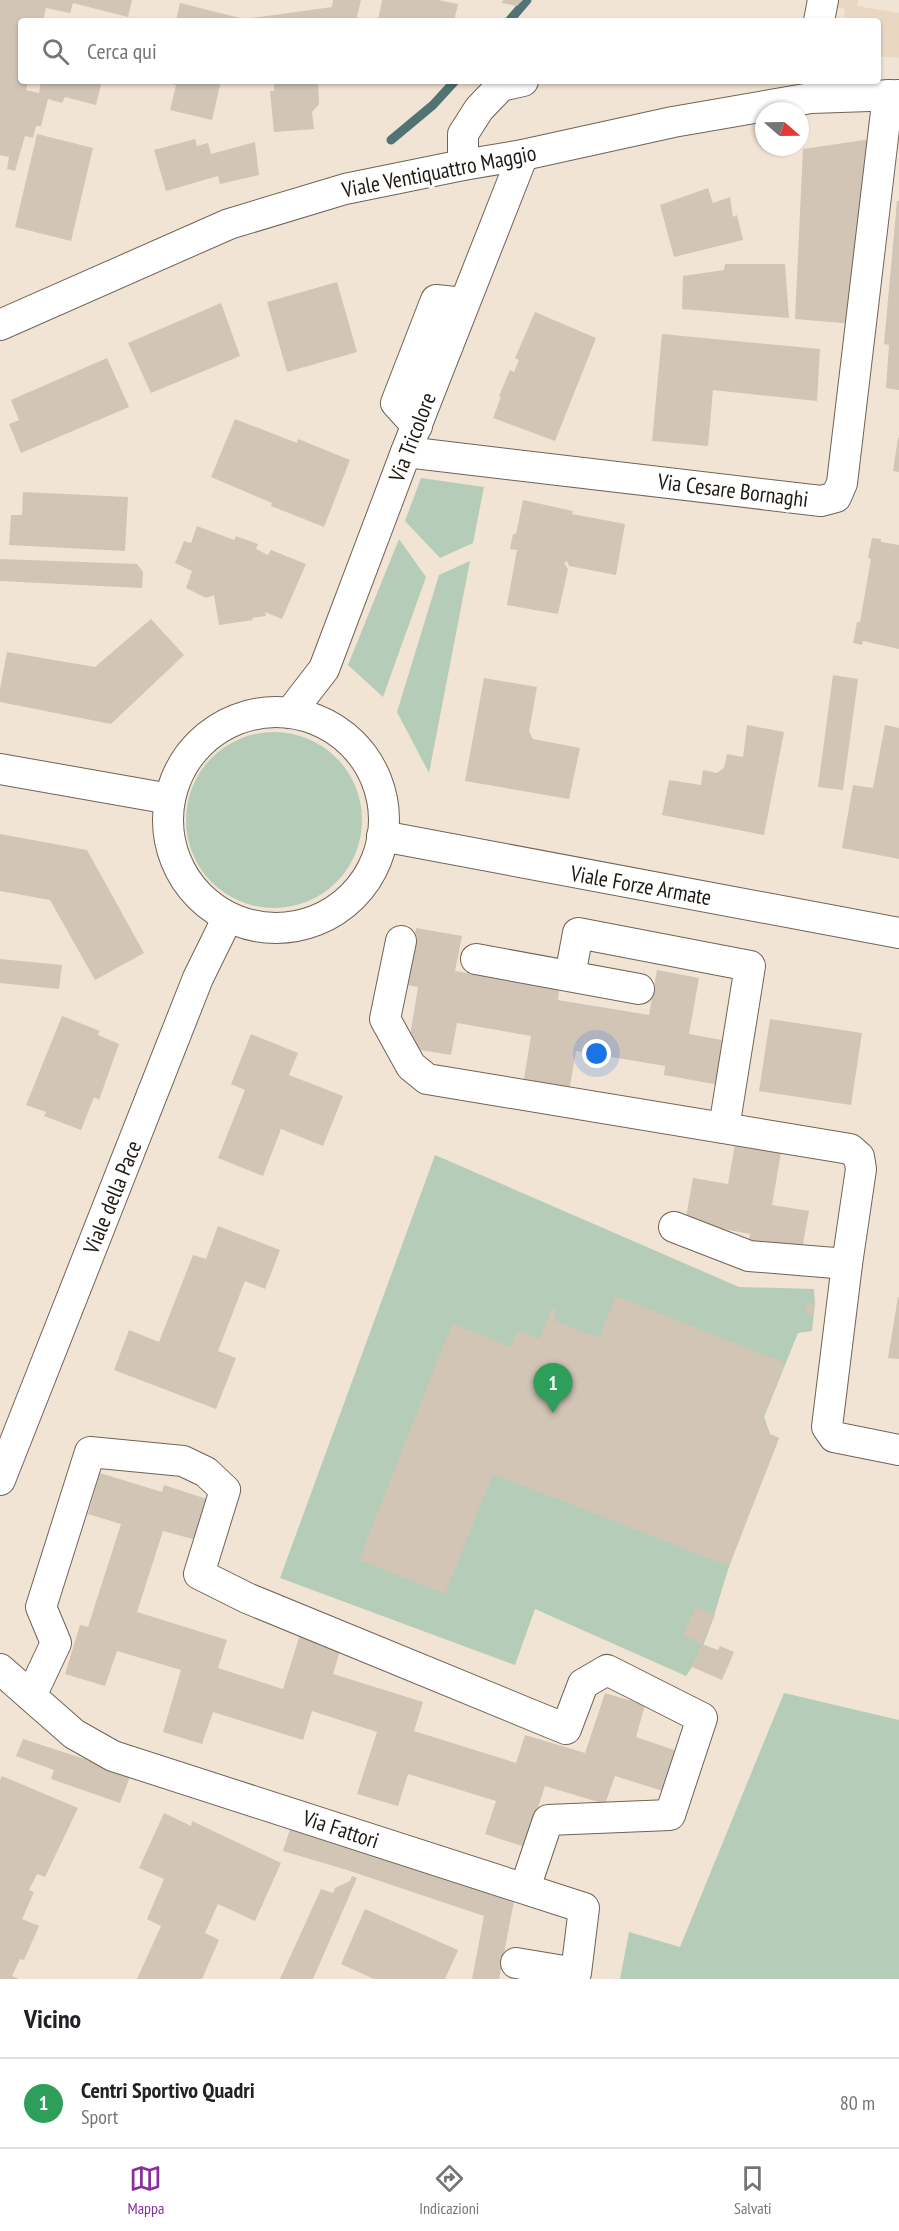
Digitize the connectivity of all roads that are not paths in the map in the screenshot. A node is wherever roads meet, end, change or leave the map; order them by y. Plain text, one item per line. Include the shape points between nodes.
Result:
1 (823, 0) edge
2 (820, 18) edge
3 (510, 84) edge
4 (812, 89) edge
5 (894, 95) edge
6 (523, 155) junction
7 (463, 165) junction
8 (0, 325) edge
9 (411, 439) junction
10 (290, 713) junction
11 (0, 769) edge
12 (170, 799) junction
13 (382, 836) junction
14 (228, 917) junction
15 (899, 933) edge
16 (401, 941) dead end
17 (476, 959) dead end
18 (570, 976) junction
19 (639, 989) dead end
20 (724, 1128) junction
21 (674, 1227) dead end
22 (847, 1264) junction
23 (899, 1450) edge
24 (0, 1480) edge
25 (0, 1670) edge
26 (31, 1696) junction
27 (525, 1888) junction
28 (516, 1963) dead end

1 - 2 street
3 - 7 street via 501,86 479,109 463,135
4 - 5 street, Viale Ventiquattro Maggio
4 - 6 street, Viale Ventiquattro Maggio
5 - 9 street, Via Cesare Bornaghi via 842,483 836,497 821,501
6 - 7 street, Viale Ventiquattro Maggio
6 - 9 street, Via Tricolore
7 - 8 street, Viale Ventiquattro Maggio via 345,189 229,224
9 - 10 street, Via Tricolore via 324,669
10 - 12 street via 257,714 217,729 187,759
10 - 13 street via 324,723 361,754 377,782 384,816
11 - 12 street
12 - 14 street via 170,841 180,869 199,896
13 - 14 street via 364,882 354,895 326,915 310,923 280,928 260,927
13 - 15 street, Viale Forze Armate
14 - 24 street, Viale della Pace via 194,989
16 - 20 street via 385,1019 411,1066 427,1079
17 - 18 street
18 - 19 street
18 - 20 street via 578,933 750,966
20 - 22 street via 850,1149 859,1157 861,1169
21 - 22 street via 749,1256
22 - 23 street via 827,1427 834,1437
25 - 26 street, Via Fattori
26 - 27 street, Via Fattori via 74,1734 113,1756
26 - 27 street via 56,1643 41,1607 90,1452 183,1461 206,1472 225,1490 199,1574 247,1598 566,1730 583,1684 607,1670 702,1718 670,1815 548,1820
27 - 28 street, Via Fattori via 584,1908 576,1973

